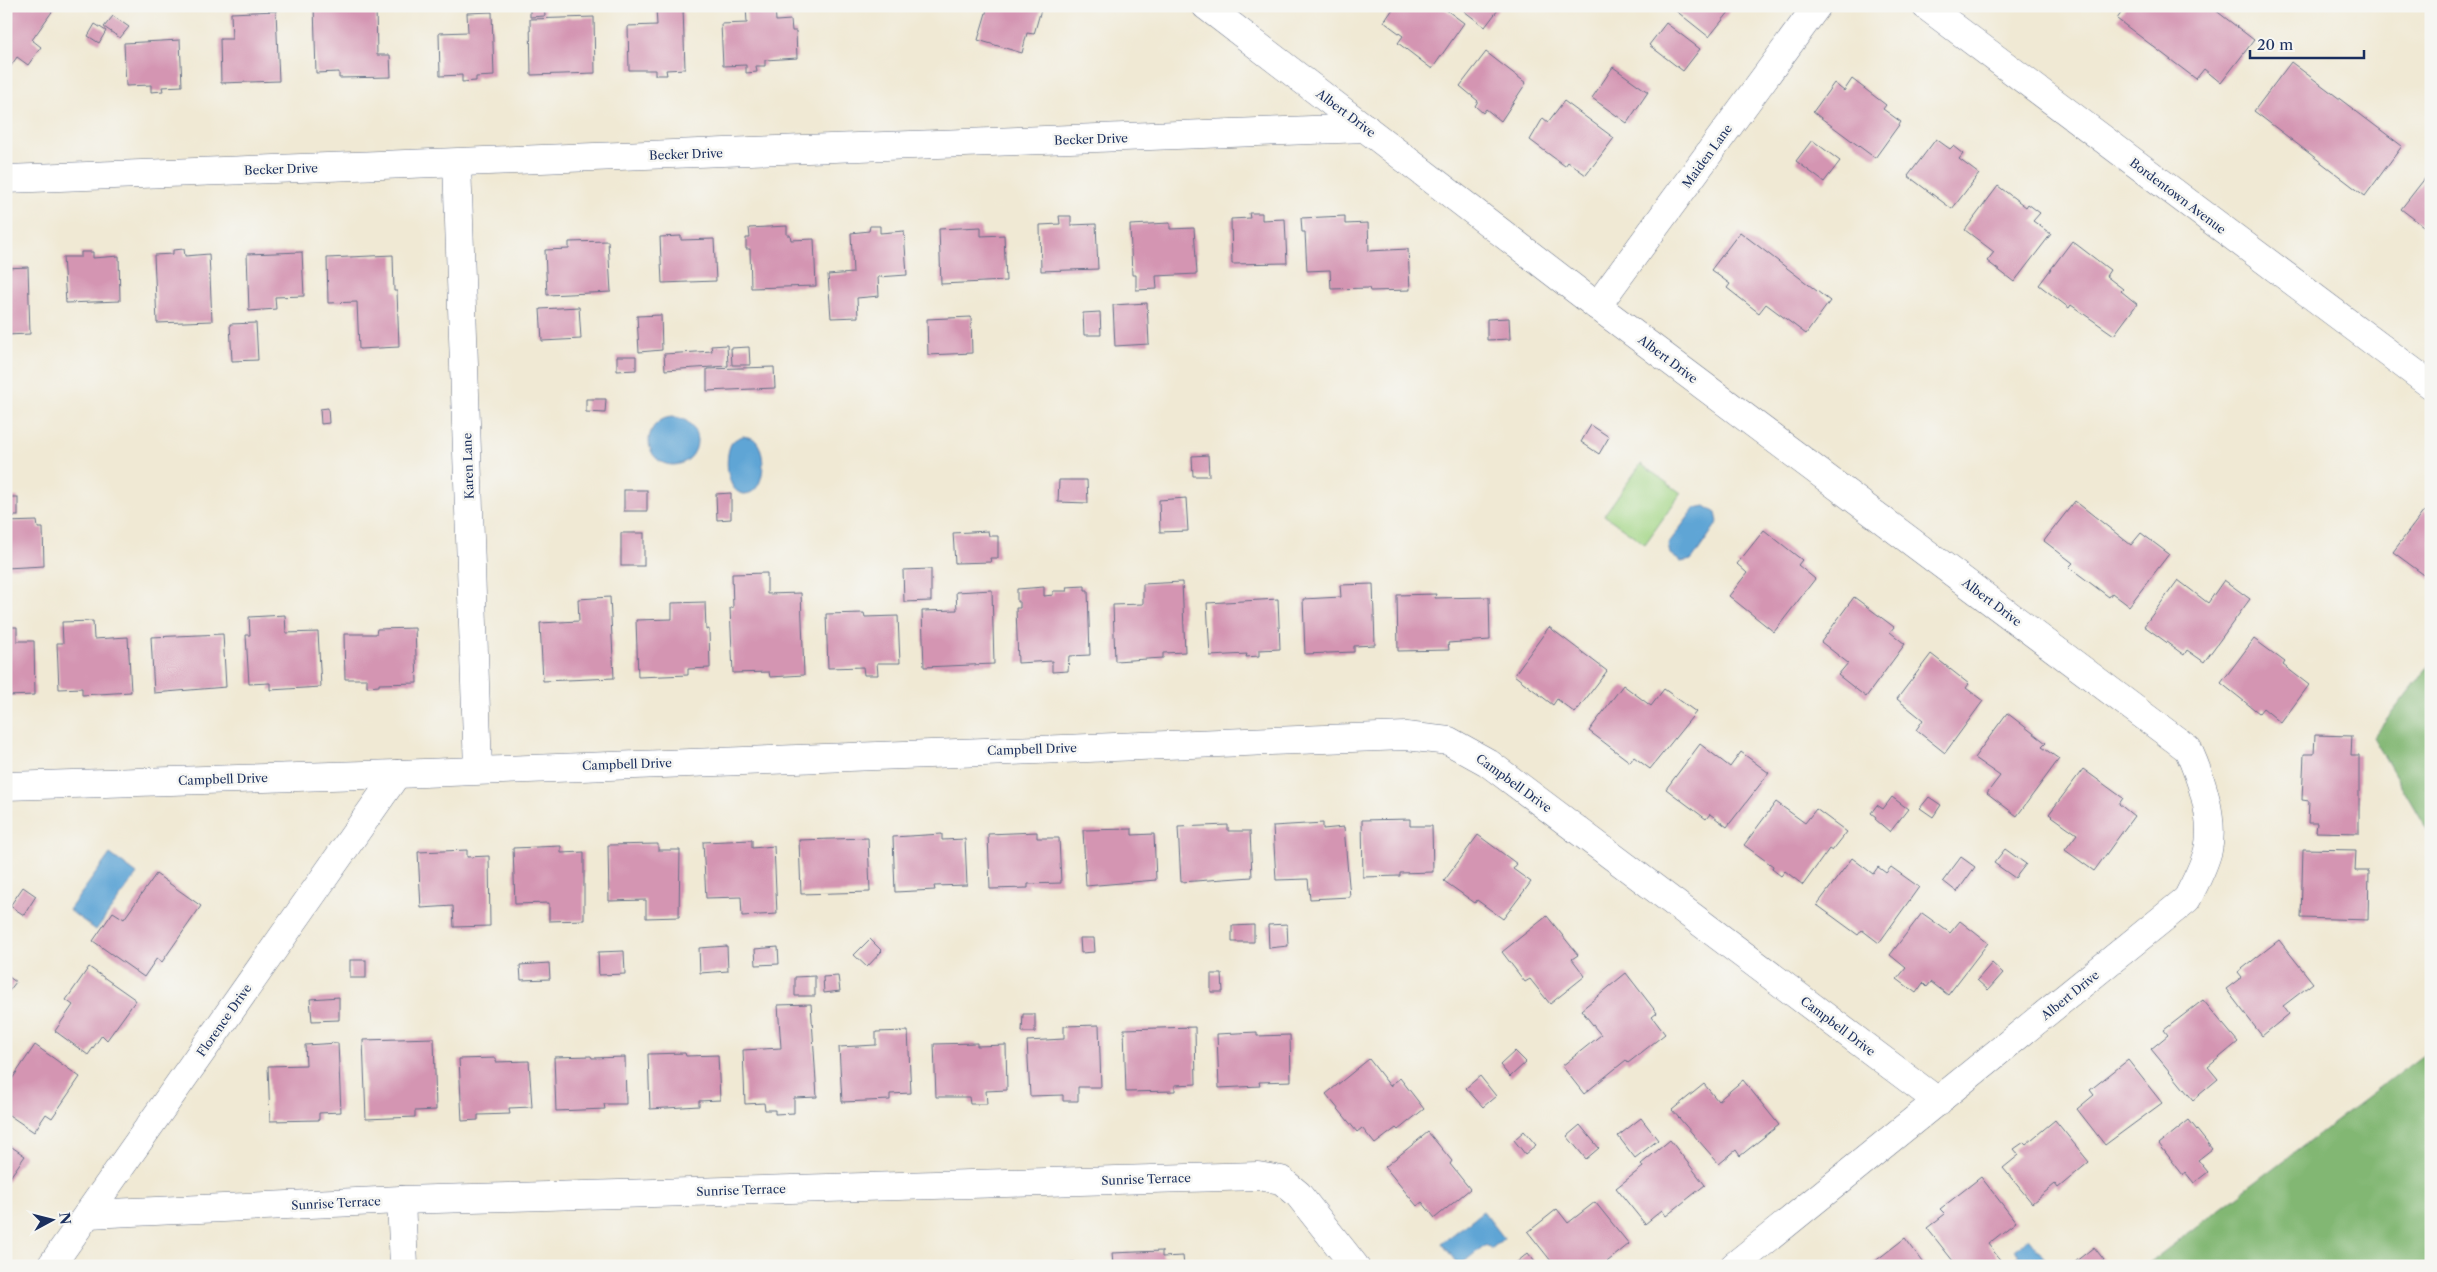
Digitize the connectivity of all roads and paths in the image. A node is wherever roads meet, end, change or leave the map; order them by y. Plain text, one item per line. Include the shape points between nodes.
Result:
1 (1206, 6) edge
2 (1817, 6) edge
3 (1926, 6) edge
4 (1366, 128) junction
5 (457, 163) junction
6 (6, 179) edge
7 (1597, 306) junction
8 (2431, 385) edge
9 (478, 769) junction
10 (397, 774) junction
11 (6, 786) edge
12 (1939, 1102) junction
13 (401, 1200) junction
14 (88, 1214) junction
15 (51, 1266) edge
16 (404, 1266) edge
17 (1355, 1266) edge
18 (1734, 1266) edge

1 - 4 street, Albert Drive
2 - 7 street, Maiden Lane
3 - 8 street, Bordentown Avenue
4 - 5 street, Becker Drive
4 - 7 street, Albert Drive
5 - 6 street, Becker Drive
5 - 9 street, Karen Lane
7 - 12 street, Albert Drive via 2188,749 2200,774 2209,823 2208,848 2187,900
9 - 10 street, Campbell Drive
9 - 12 street, Campbell Drive via 1396,736 1449,741 1487,762
10 - 11 street, Campbell Drive
10 - 14 street, Florence Drive
12 - 18 street, Albert Drive
13 - 14 street, Sunrise Terrace
13 - 16 street
13 - 17 street, Sunrise Terrace via 1258,1176 1281,1180 1298,1194
14 - 15 street, Florence Drive

